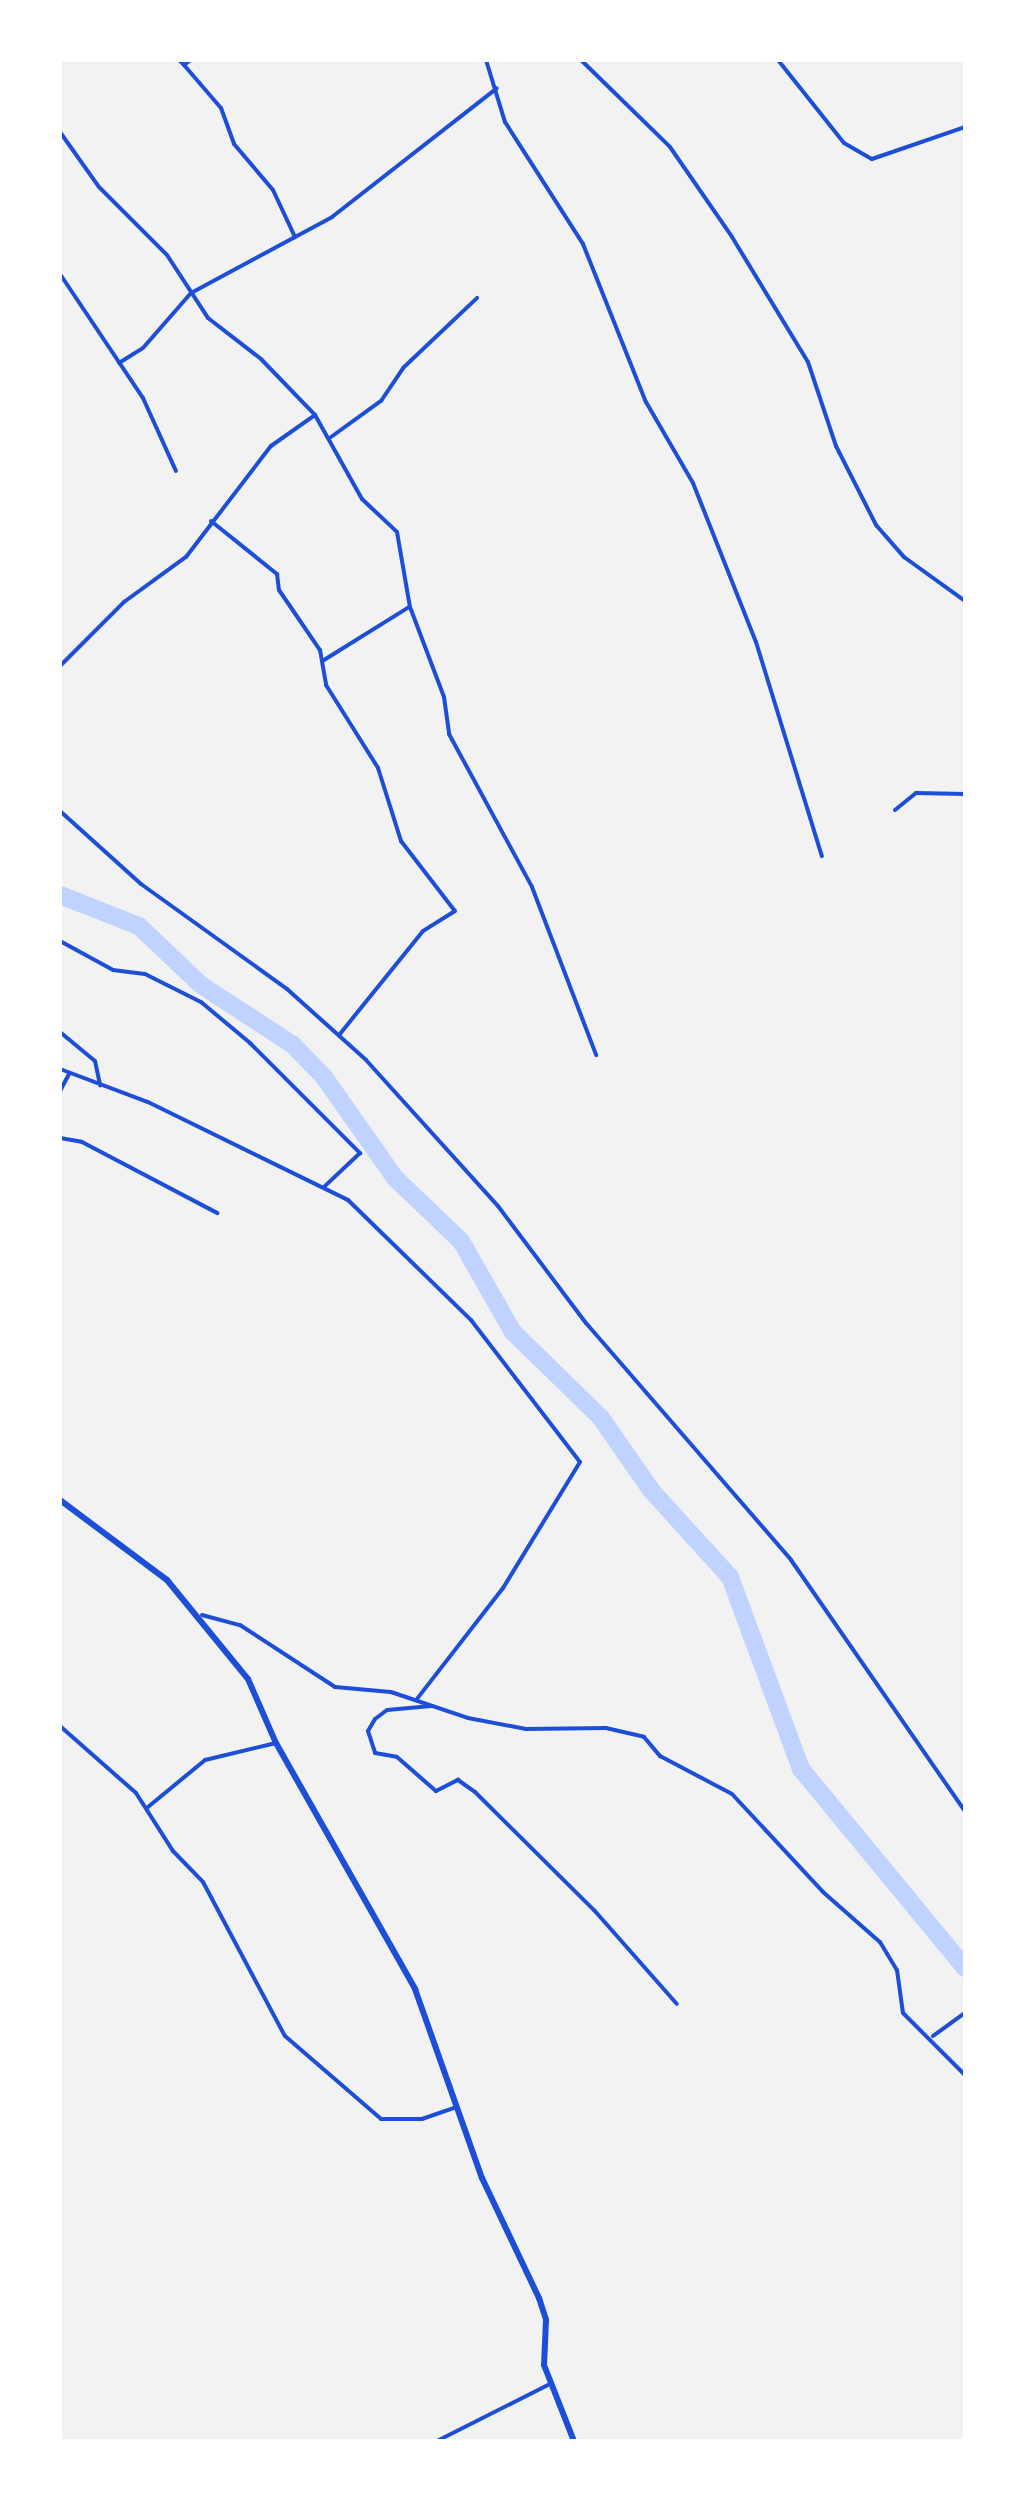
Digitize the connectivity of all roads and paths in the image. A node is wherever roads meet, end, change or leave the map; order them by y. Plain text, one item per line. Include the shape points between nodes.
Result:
1 (178, 60) edge
2 (191, 60) edge
3 (486, 60) edge
4 (581, 60) edge
5 (778, 60) edge
6 (184, 65) junction
7 (497, 88) junction
8 (965, 126) edge
9 (60, 132) edge
10 (295, 238) junction
11 (60, 274) edge
12 (191, 293) junction
13 (477, 298) dead end
14 (119, 363) junction
15 (315, 415) junction
16 (330, 437) junction
17 (176, 471) dead end
18 (211, 520) junction
19 (965, 601) edge
20 (410, 606) junction
21 (324, 660) junction
22 (60, 666) edge
23 (965, 794) edge
24 (895, 810) dead end
25 (60, 811) edge
26 (822, 856) dead end
27 (60, 941) edge
28 (60, 1032) edge
29 (339, 1034) junction
30 (596, 1054) dead end
31 (60, 1069) edge
32 (70, 1074) junction
33 (101, 1087) junction
34 (60, 1091) edge
35 (60, 1138) edge
36 (324, 1187) junction
37 (216, 1213) dead end
38 (60, 1500) edge
39 (202, 1615) junction
40 (417, 1699) junction
41 (431, 1706) junction
42 (60, 1726) edge
43 (276, 1744) junction
44 (148, 1807) junction
45 (965, 1811) edge
46 (677, 2004) dead end
47 (965, 2013) edge
48 (932, 2038) junction
49 (965, 2075) edge
50 (454, 2108) junction
51 (550, 2384) junction
52 (437, 2441) edge
53 (574, 2441) edge

1 - 6 street
2 - 6 street
3 - 7 street
4 - 19 street via 670,146 732,237 808,362 836,446 876,525 904,557
5 - 8 street via 844,142 872,159
6 - 10 street via 221,108 234,144 272,190
7 - 10 street via 332,217
7 - 26 street via 505,122 582,244 646,402 693,482 756,642
9 - 12 street
10 - 12 street
11 - 14 street
12 - 14 street via 143,348
12 - 15 street via 208,318 261,359
13 - 16 street via 404,368 381,401
14 - 17 street via 144,398
15 - 16 street
15 - 18 street via 271,446
16 - 20 street via 362,499 396,532
18 - 21 street via 277,574 279,590
18 - 22 street via 186,557 124,602
20 - 21 street
20 - 30 street via 444,697 450,734 532,887
21 - 29 street via 326,684 378,768 401,841 455,911 423,931
23 - 24 street via 916,793
25 - 29 street via 141,884
27 - 36 street via 113,970 144,974 200,1002 250,1044 360,1153
28 - 33 street via 95,1061
29 - 45 street via 498,1206 586,1323 791,1560
31 - 32 street
32 - 33 street
32 - 34 street
33 - 36 street via 148,1102 240,1153
35 - 37 street via 82,1142
36 - 40 street via 368,1219 471,1320 580,1462 502,1588
38 - 39 main road via 167,1580
39 - 40 street via 240,1625 320,1681
39 - 43 main road via 248,1680
40 - 41 street
41 - 46 street via 387,1710 375,1719 368,1731 375,1753 397,1756 436,1790 458,1780 475,1792
41 - 48 street via 526,1730 622,1730 709,1778 890,1953 904,2014
42 - 44 street
43 - 44 street via 205,1760
43 - 50 main road via 415,1989
44 - 50 street via 232,1926 285,2036 381,2119 422,2119
47 - 48 street
48 - 49 street
50 - 51 main road via 539,2298
51 - 52 street
51 - 53 main road

